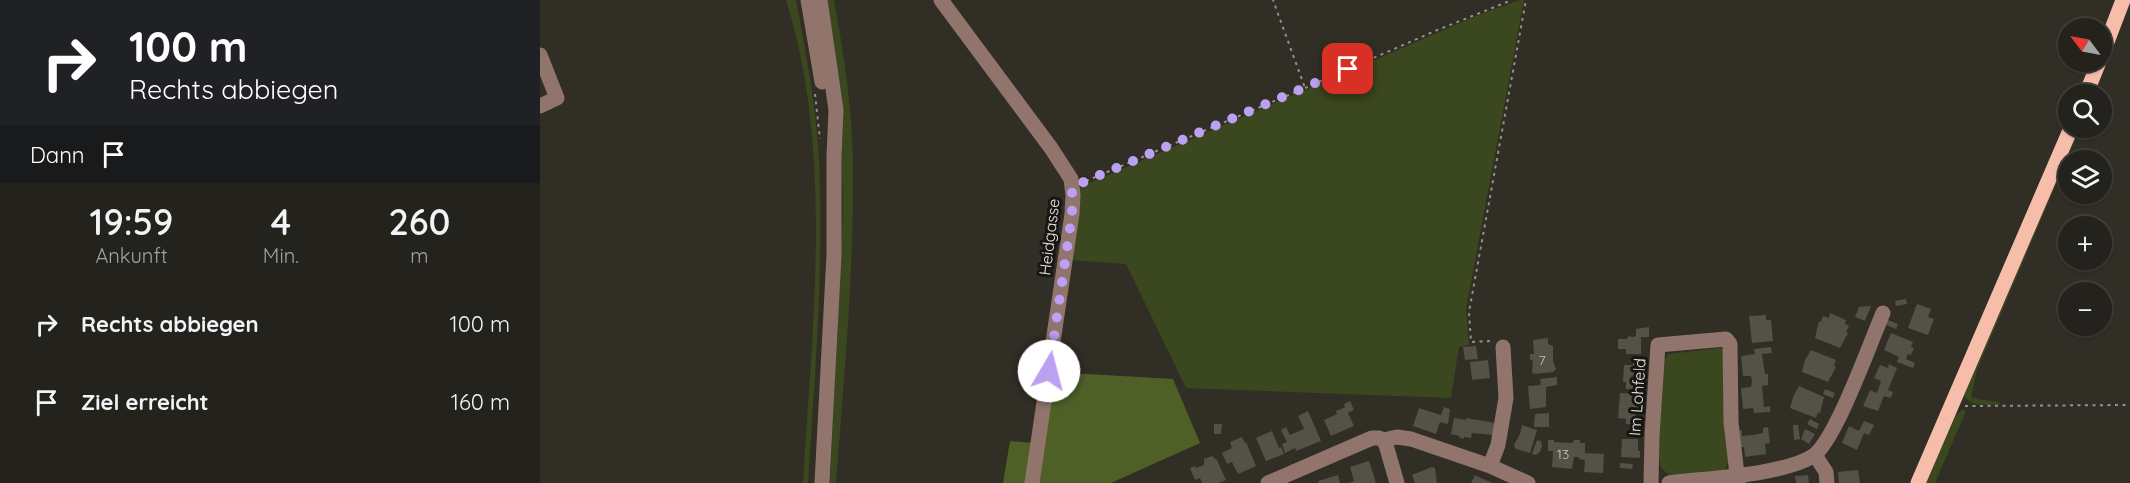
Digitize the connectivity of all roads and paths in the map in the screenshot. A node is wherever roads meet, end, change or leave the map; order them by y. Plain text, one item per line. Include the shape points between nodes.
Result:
1 (808, 0) edge
2 (820, 0) edge
3 (940, 0) edge
4 (1273, 0) edge
5 (1512, 0) edge
6 (1526, 0) edge
7 (2123, 0) edge
8 (2112, 29) edge
9 (540, 55) edge
10 (815, 88) dead end
11 (1305, 88) junction
12 (540, 106) edge
13 (2068, 138) edge
14 (820, 145) dead end
15 (834, 156) junction
16 (1072, 187) junction
17 (1883, 313) dead end
18 (1503, 347) joint
19 (1950, 404) junction
20 (2130, 405) edge
21 (1383, 440) junction
22 (1820, 450) junction
23 (1490, 466) junction
24 (1738, 479) edge
25 (822, 483) edge
26 (1032, 483) edge
27 (1268, 483) edge
28 (1398, 483) edge
29 (1528, 483) edge
30 (1651, 483) edge
31 (1669, 483) edge
32 (1827, 483) edge
33 (1917, 483) edge

1 - 15 street
2 - 15 street via 836,110
3 - 16 street, Heidgasse via 1051,148
4 - 11 path
5 - 11 path
6 - 18 path via 1469,312 1471,342 1493,341
7 - 8 main road
9 - 12 street via 557,98
10 - 14 path
11 - 16 path
13 - 19 main road
15 - 25 street via 834,255
16 - 26 street, Heidgasse via 1072,214
17 - 22 street via 1848,398
18 - 23 street via 1506,398
19 - 20 path
19 - 33 main road
21 - 23 street via 1411,439
21 - 27 street via 1372,438
21 - 28 street
22 - 24 street via 1784,467
22 - 32 street
23 - 29 street
24 - 30 street, Im Lohfeld via 1731,423 1730,344 1726,339 1658,345
24 - 31 street

